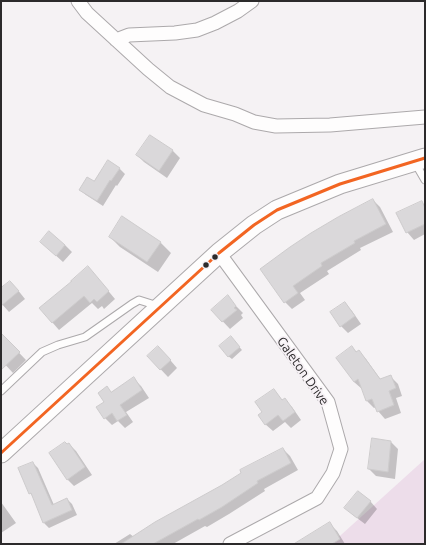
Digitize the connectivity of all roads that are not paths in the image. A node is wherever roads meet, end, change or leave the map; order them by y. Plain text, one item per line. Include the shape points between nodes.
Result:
1 (78, 1) edge
2 (252, 1) edge
3 (116, 40) junction
4 (425, 117) edge
5 (420, 160) edge
6 (425, 180) edge
7 (219, 253) junction
8 (161, 307) junction
9 (1, 390) edge
10 (1, 452) edge
11 (230, 544) edge

1 - 3 street via 87,14
2 - 3 street via 238,11 197,30 129,35
3 - 4 street via 170,87 204,104 254,122 276,126 330,125
5 - 6 lane
5 - 7 street via 340,184 277,210
7 - 8 street
7 - 11 street, Galeton Drive via 328,402 341,449 333,473 317,498
8 - 9 lane via 139,300 85,337 42,352
8 - 10 street

